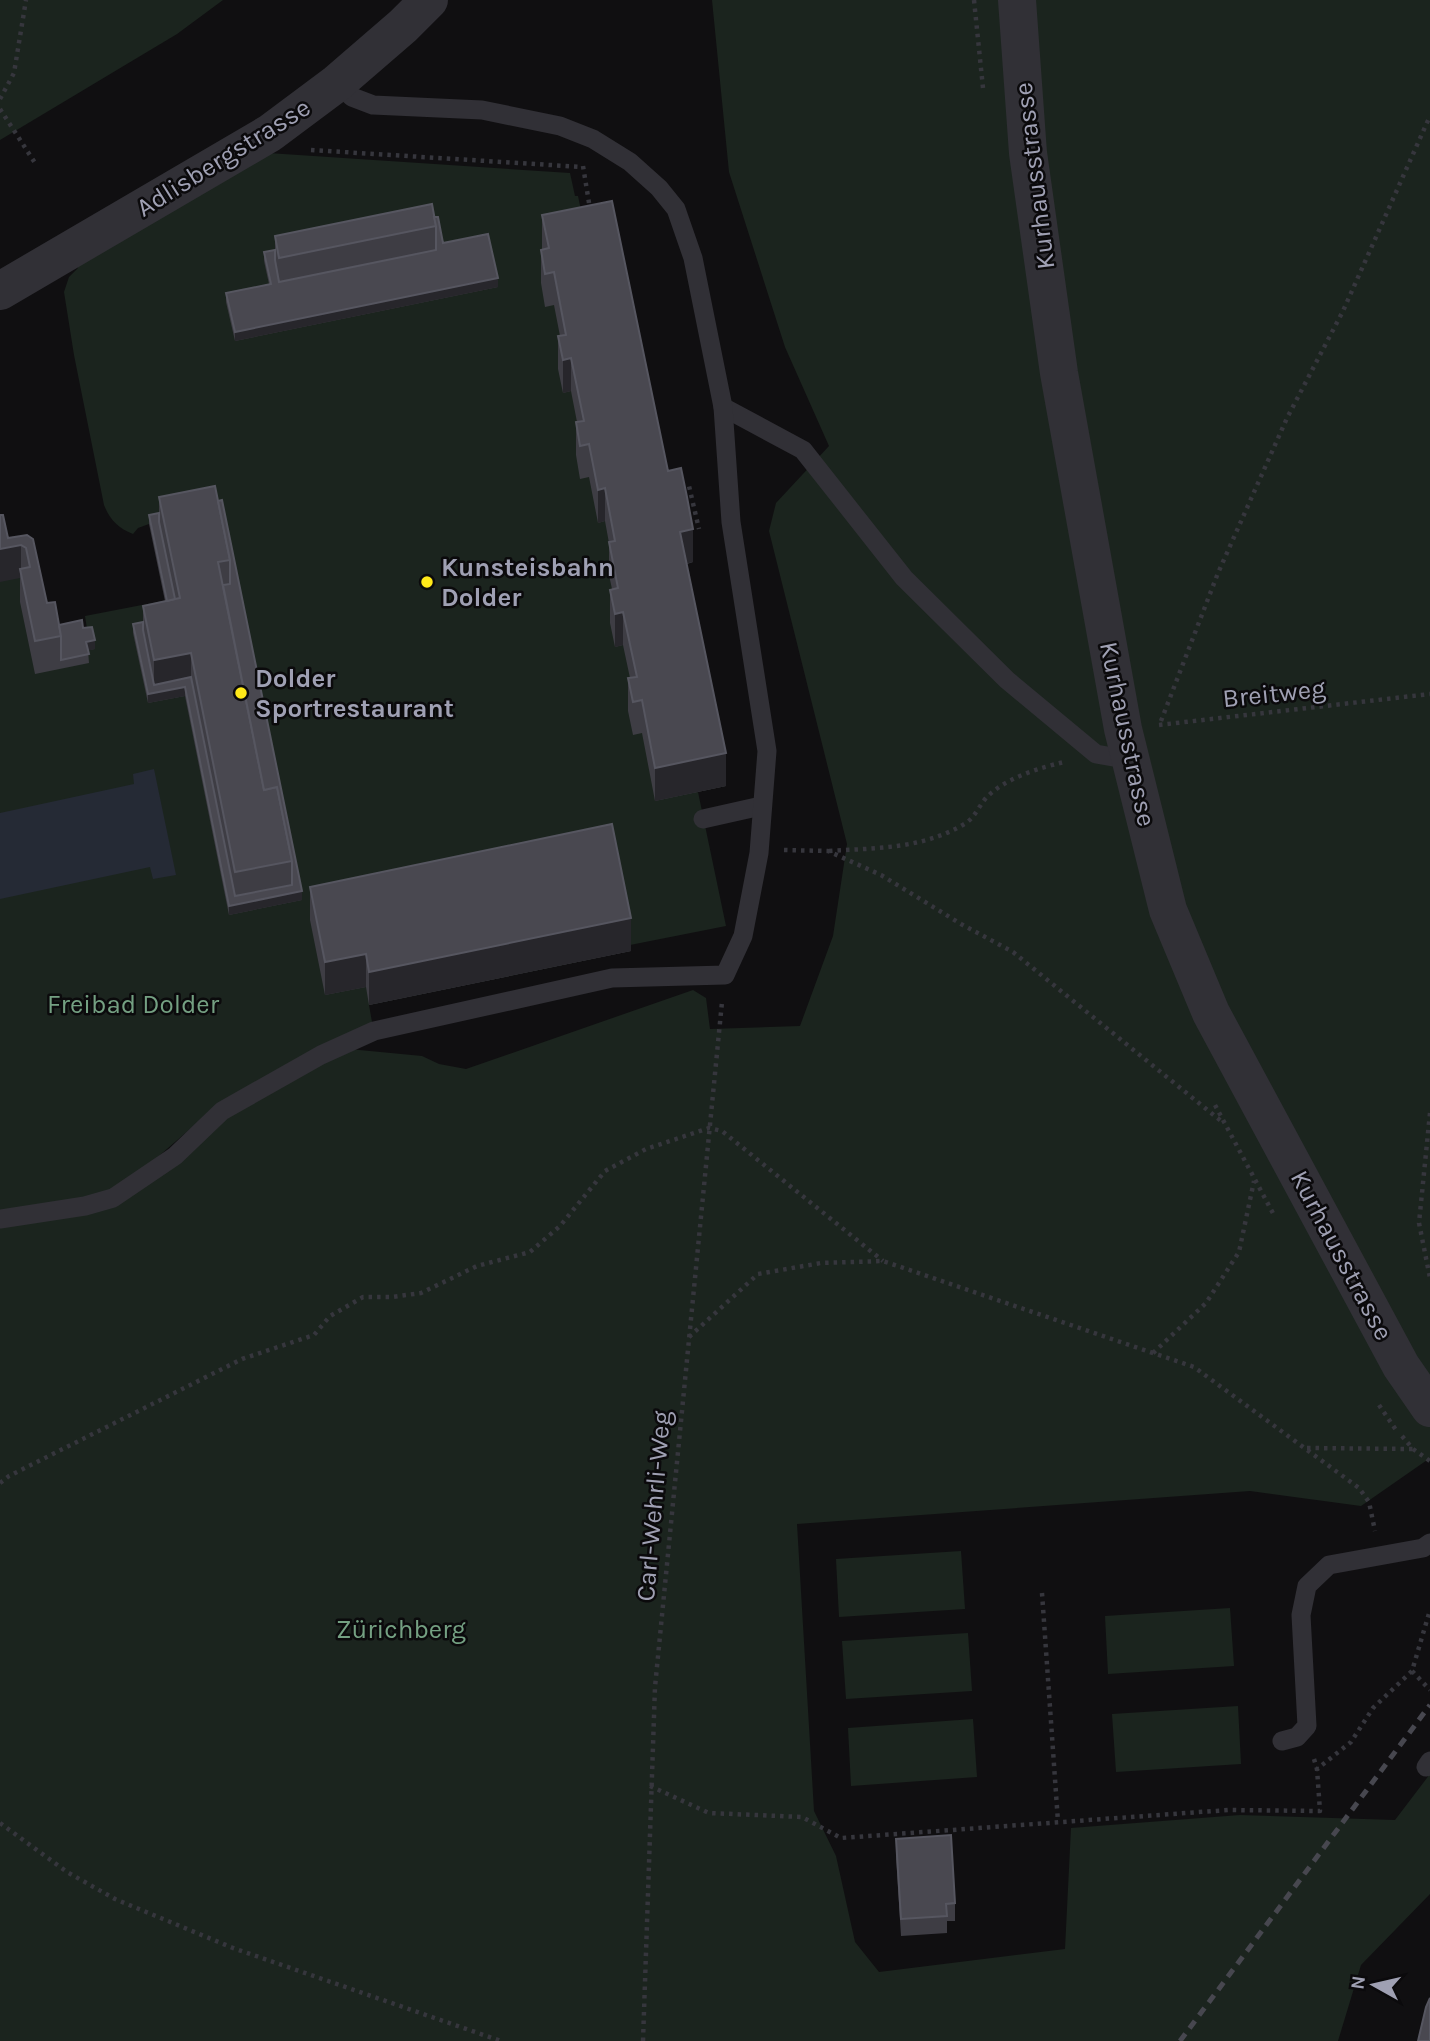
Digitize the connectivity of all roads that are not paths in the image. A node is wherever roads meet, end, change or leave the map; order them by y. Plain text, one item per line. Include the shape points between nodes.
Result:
1 (429, 0) edge
2 (1017, 0) edge
3 (337, 83) junction
4 (0, 291) edge
5 (723, 407) junction
6 (1127, 742) junction
7 (761, 806) junction
8 (703, 819) dead end
9 (0, 1219) edge
10 (1430, 1408) edge
11 (1430, 1543) edge
12 (1282, 1741) dead end

1 - 3 street, Adlisbergstrasse
2 - 6 street, Kurhausstrasse via 1028,153 1055,345
3 - 4 street, Adlisbergstrasse via 270,133
3 - 5 lane via 352,97 373,105 482,110 560,126 593,139 630,162 676,209 693,258
5 - 6 lane via 803,450 904,578 1007,680
5 - 7 lane via 731,522 768,751
6 - 10 street, Kurhausstrasse via 1168,910 1211,1013 1401,1366
7 - 8 lane
7 - 9 lane via 759,853 743,936 725,975 612,978 374,1031 222,1111 175,1156 113,1198
11 - 12 lane via 1329,1565 1307,1586 1301,1615 1307,1726 1297,1737

